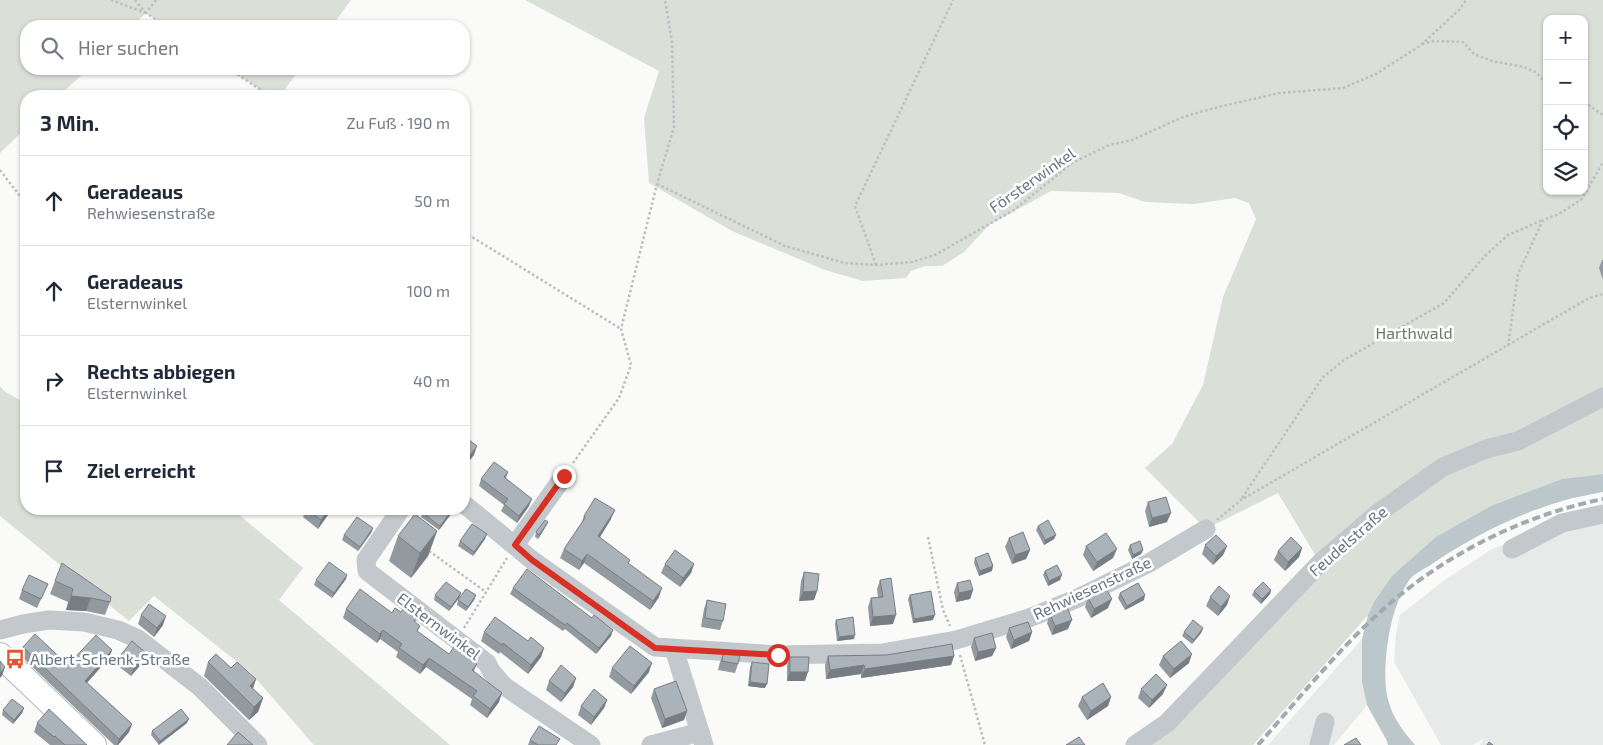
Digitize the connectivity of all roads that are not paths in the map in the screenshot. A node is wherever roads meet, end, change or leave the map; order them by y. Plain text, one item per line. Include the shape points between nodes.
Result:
1 (1603, 397) edge
2 (564, 476) road end
3 (470, 509) edge
4 (1603, 514) edge
5 (397, 515) edge
6 (1206, 529) road end
7 (515, 545) junction
8 (1512, 549) dead end
9 (0, 630) edge
10 (674, 649) junction
11 (0, 656) edge
12 (1325, 722) dead end
13 (702, 738) edge
14 (94, 745) edge
15 (258, 745) edge
16 (591, 745) edge
17 (651, 745) edge
18 (1136, 745) edge
19 (1319, 745) edge

1 - 18 street, Feudelstraße via 1518,441 1486,449 1443,467 1378,513 1320,563 1167,723
2 - 7 street
3 - 7 street
4 - 8 street via 1562,523
5 - 16 street, Elsternwinkel via 366,560 367,571 487,663 504,686
6 - 10 street, Rehwiesenstraße via 1149,563 1078,598 1029,618 956,640 882,653 778,655
7 - 10 street via 655,648
9 - 15 street via 49,620 84,622 118,630 138,639 200,687
10 - 13 street
11 - 14 main road
12 - 19 street
13 - 17 street

